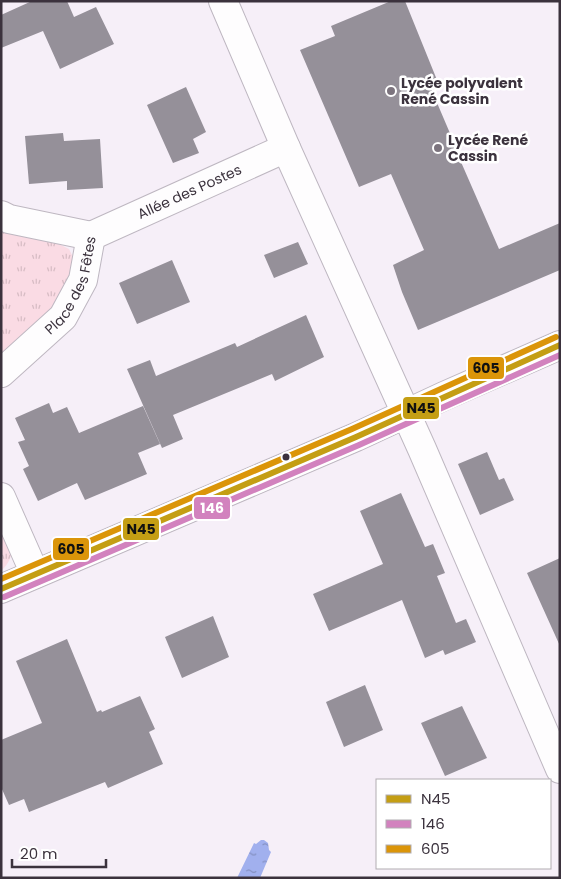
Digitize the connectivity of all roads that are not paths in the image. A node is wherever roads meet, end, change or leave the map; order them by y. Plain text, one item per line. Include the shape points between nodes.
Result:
1 (223, 1) edge
2 (286, 148) junction
3 (1, 215) edge
4 (91, 236) junction
5 (560, 345) edge
6 (1, 372) edge
7 (406, 414) junction
8 (1, 497) edge
9 (35, 574) junction
10 (1, 589) edge
11 (560, 769) edge

1 - 2 street
2 - 4 street, Allée des Postes
2 - 7 street
3 - 4 street, Place des Fêtes
4 - 6 street, Place des Fêtes via 82,280 63,317
5 - 7 street
7 - 9 street
7 - 11 street
8 - 9 street
9 - 10 street

